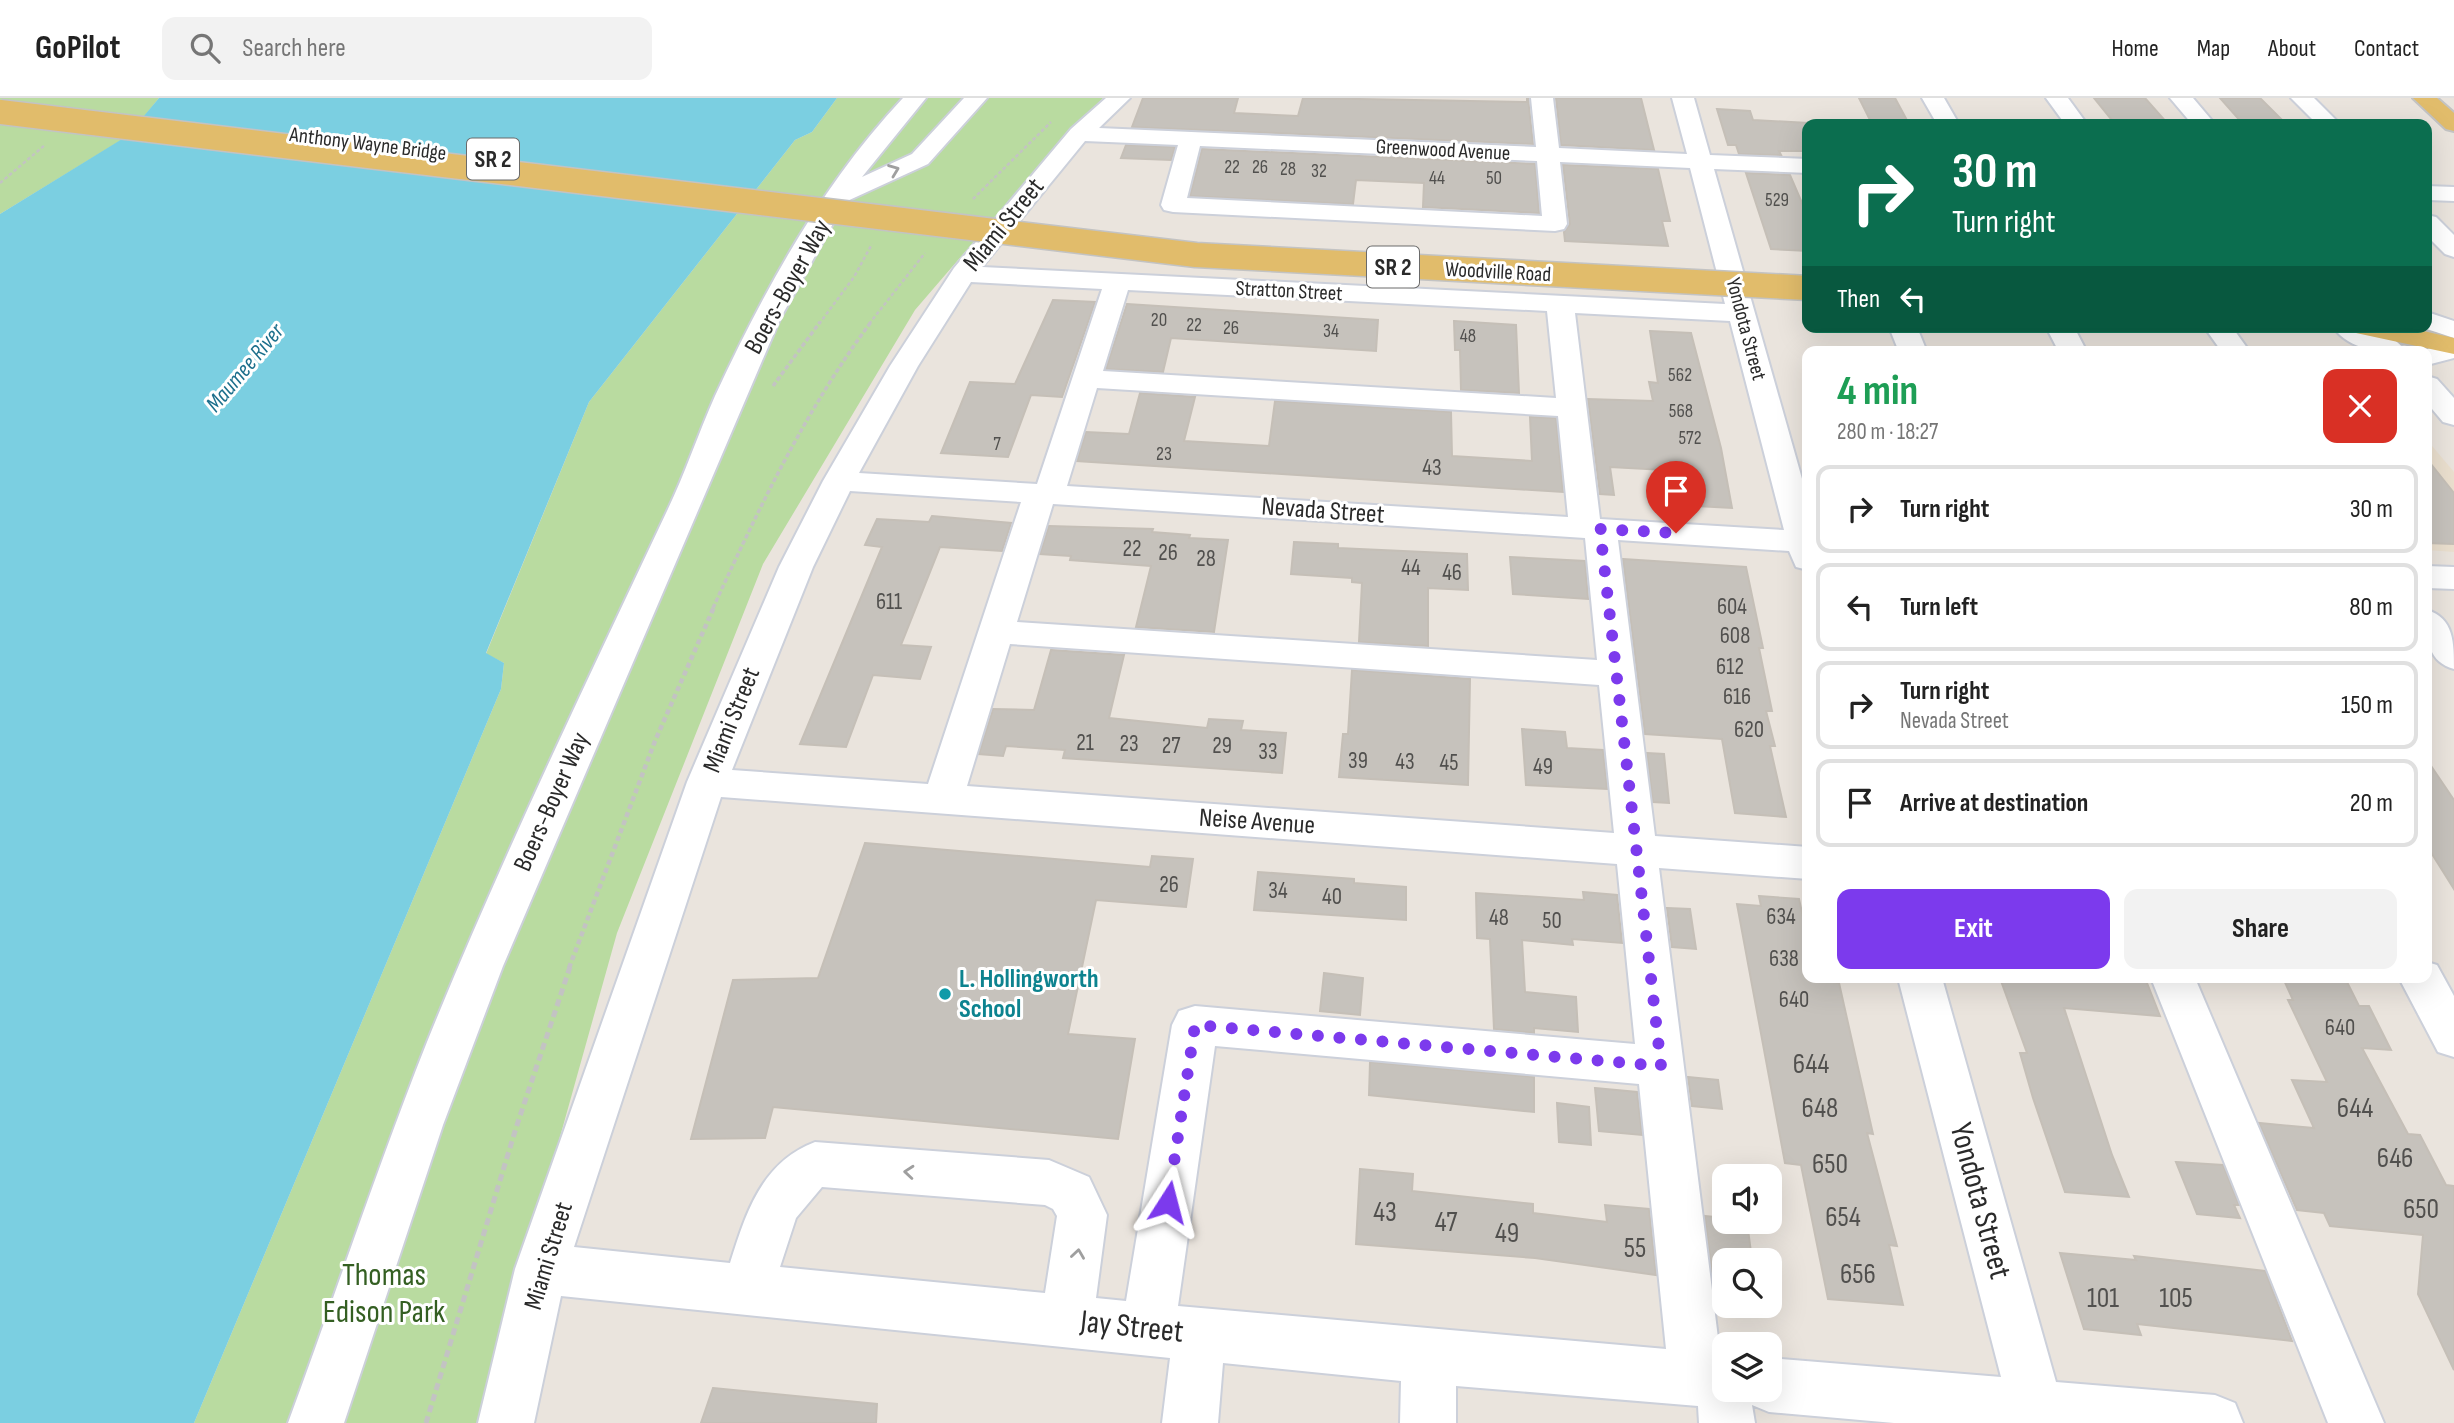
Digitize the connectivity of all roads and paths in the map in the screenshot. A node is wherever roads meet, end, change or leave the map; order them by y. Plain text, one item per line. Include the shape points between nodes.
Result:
1 (915, 98) edge
2 (976, 98) edge
3 (1119, 98) edge
4 (1683, 98) edge
5 (1933, 98) edge
6 (2057, 98) edge
7 (2181, 98) edge
8 (2302, 98) edge
9 (2424, 98) edge
10 (1535, 99) edge
11 (0, 100) edge
12 (0, 112) edge
13 (1945, 119) edge
14 (2072, 119) edge
15 (2200, 119) edge
16 (2324, 119) edge
17 (2454, 124) edge
18 (1079, 134) junction
19 (1191, 139) junction
20 (1548, 155) junction
21 (1700, 161) junction
22 (1802, 166) edge
23 (2432, 193) edge
24 (2454, 194) edge
25 (835, 202) junction
26 (983, 223) junction
27 (2432, 227) edge
28 (876, 238) dead end
29 (2454, 249) edge
30 (1802, 273) edge
31 (963, 274) junction
32 (1117, 282) junction
33 (1802, 288) edge
34 (1560, 304) junction
35 (1741, 313) junction
36 (2358, 333) edge
37 (2445, 334) edge
38 (2381, 346) edge
39 (2432, 351) edge
40 (1086, 379) junction
41 (2432, 391) edge
42 (766, 394) dead end
43 (1572, 408) junction
44 (2454, 416) edge
45 (839, 481) junction
46 (1044, 494) junction
47 (1592, 528) junction
48 (1802, 534) edge
49 (1802, 548) edge
50 (2432, 577) edge
51 (2454, 578) edge
52 (2432, 628) edge
53 (998, 632) junction
54 (2454, 657) edge
55 (1616, 674) junction
56 (707, 782) junction
57 (943, 799) junction
58 (1636, 850) junction
59 (1802, 863) edge
60 (1921, 983) edge
61 (2175, 983) edge
62 (2424, 983) edge
63 (2454, 1038) edge
64 (1661, 1066) junction
65 (541, 1269) junction
66 (747, 1289) junction
67 (1067, 1321) junction
68 (1174, 1332) junction
69 (1716, 1332) edge
70 (1429, 1357) junction
71 (1712, 1388) edge
72 (1782, 1394) edge
73 (2038, 1415) edge
74 (316, 1423) edge
75 (506, 1423) edge
76 (1190, 1423) edge
77 (1428, 1423) edge
78 (2215, 1423) edge
79 (2356, 1423) edge

1 - 25 street, Boers-Boyer Way via 871,147
25 -> 2 street, Boers-Boyer Way via 861,184 920,159
3 - 18 street, Miami Street
4 - 21 street, Yondota Street
5 - 13 street
6 - 14 street
7 - 15 street
8 - 16 street
9 - 17 main road
10 - 20 street
11 - 26 main road, Anthony Wayne Bridge / SR 2
12 - 26 main road, Anthony Wayne Bridge / SR 2, bridge
18 - 19 street, Greenwood Avenue
18 - 31 street, Miami Street
19 - 20 street, Greenwood Avenue
19 - 20 street via 1174,205 1555,224
20 - 21 street, Greenwood Avenue
21 - 22 street, Greenwood Avenue
21 - 35 street, Yondota Street
23 - 24 street
25 - 74 street, Boers-Boyer Way via 733,389 494,937 420,1123
26 - 30 main road, Woodville Road / SR 2 via 1243,245
26 - 33 main road, Woodville Road / SR 2, bridge via 1238,258
27 - 29 street
28 - 42 path via 854,277
31 - 32 street, Stratton Street
31 - 45 street, Miami Street
32 - 34 street, Stratton Street
32 - 40 street
34 - 35 street, Stratton Street
34 - 43 street
35 - 48 street, Yondota Street
36 - 38 street
37 - 39 street
40 - 43 street
40 - 46 street
41 - 44 street
43 - 47 street
45 - 46 street, Nevada Street
45 - 56 street, Miami Street via 796,567
46 - 47 street, Nevada Street
46 - 53 street
47 - 49 street, Nevada Street
47 - 55 street
50 - 51 street
52 - 54 street
53 - 55 street
53 - 57 street
55 - 58 street
56 - 57 street, Neise Avenue
56 - 65 street, Miami Street
57 - 58 street, Neise Avenue
58 - 59 street, Neise Avenue
58 - 64 street
60 - 73 street, Yondota Street
61 - 79 street
62 - 63 street
64 - 68 street via 1195,1025
64 - 69 street
65 - 66 street, Jay Street
65 - 75 street, Miami Street
66 - 67 street, Jay Street
67 -> 66 street via 1082,1215 1071,1193 1049,1183 815,1164 798,1172 780,1199
67 - 68 street, Jay Street
68 - 70 street, Jay Street
68 - 76 street
70 - 71 street, Jay Street
70 - 77 street
72 - 73 street, Jay Street
73 - 78 street, Jay Street

